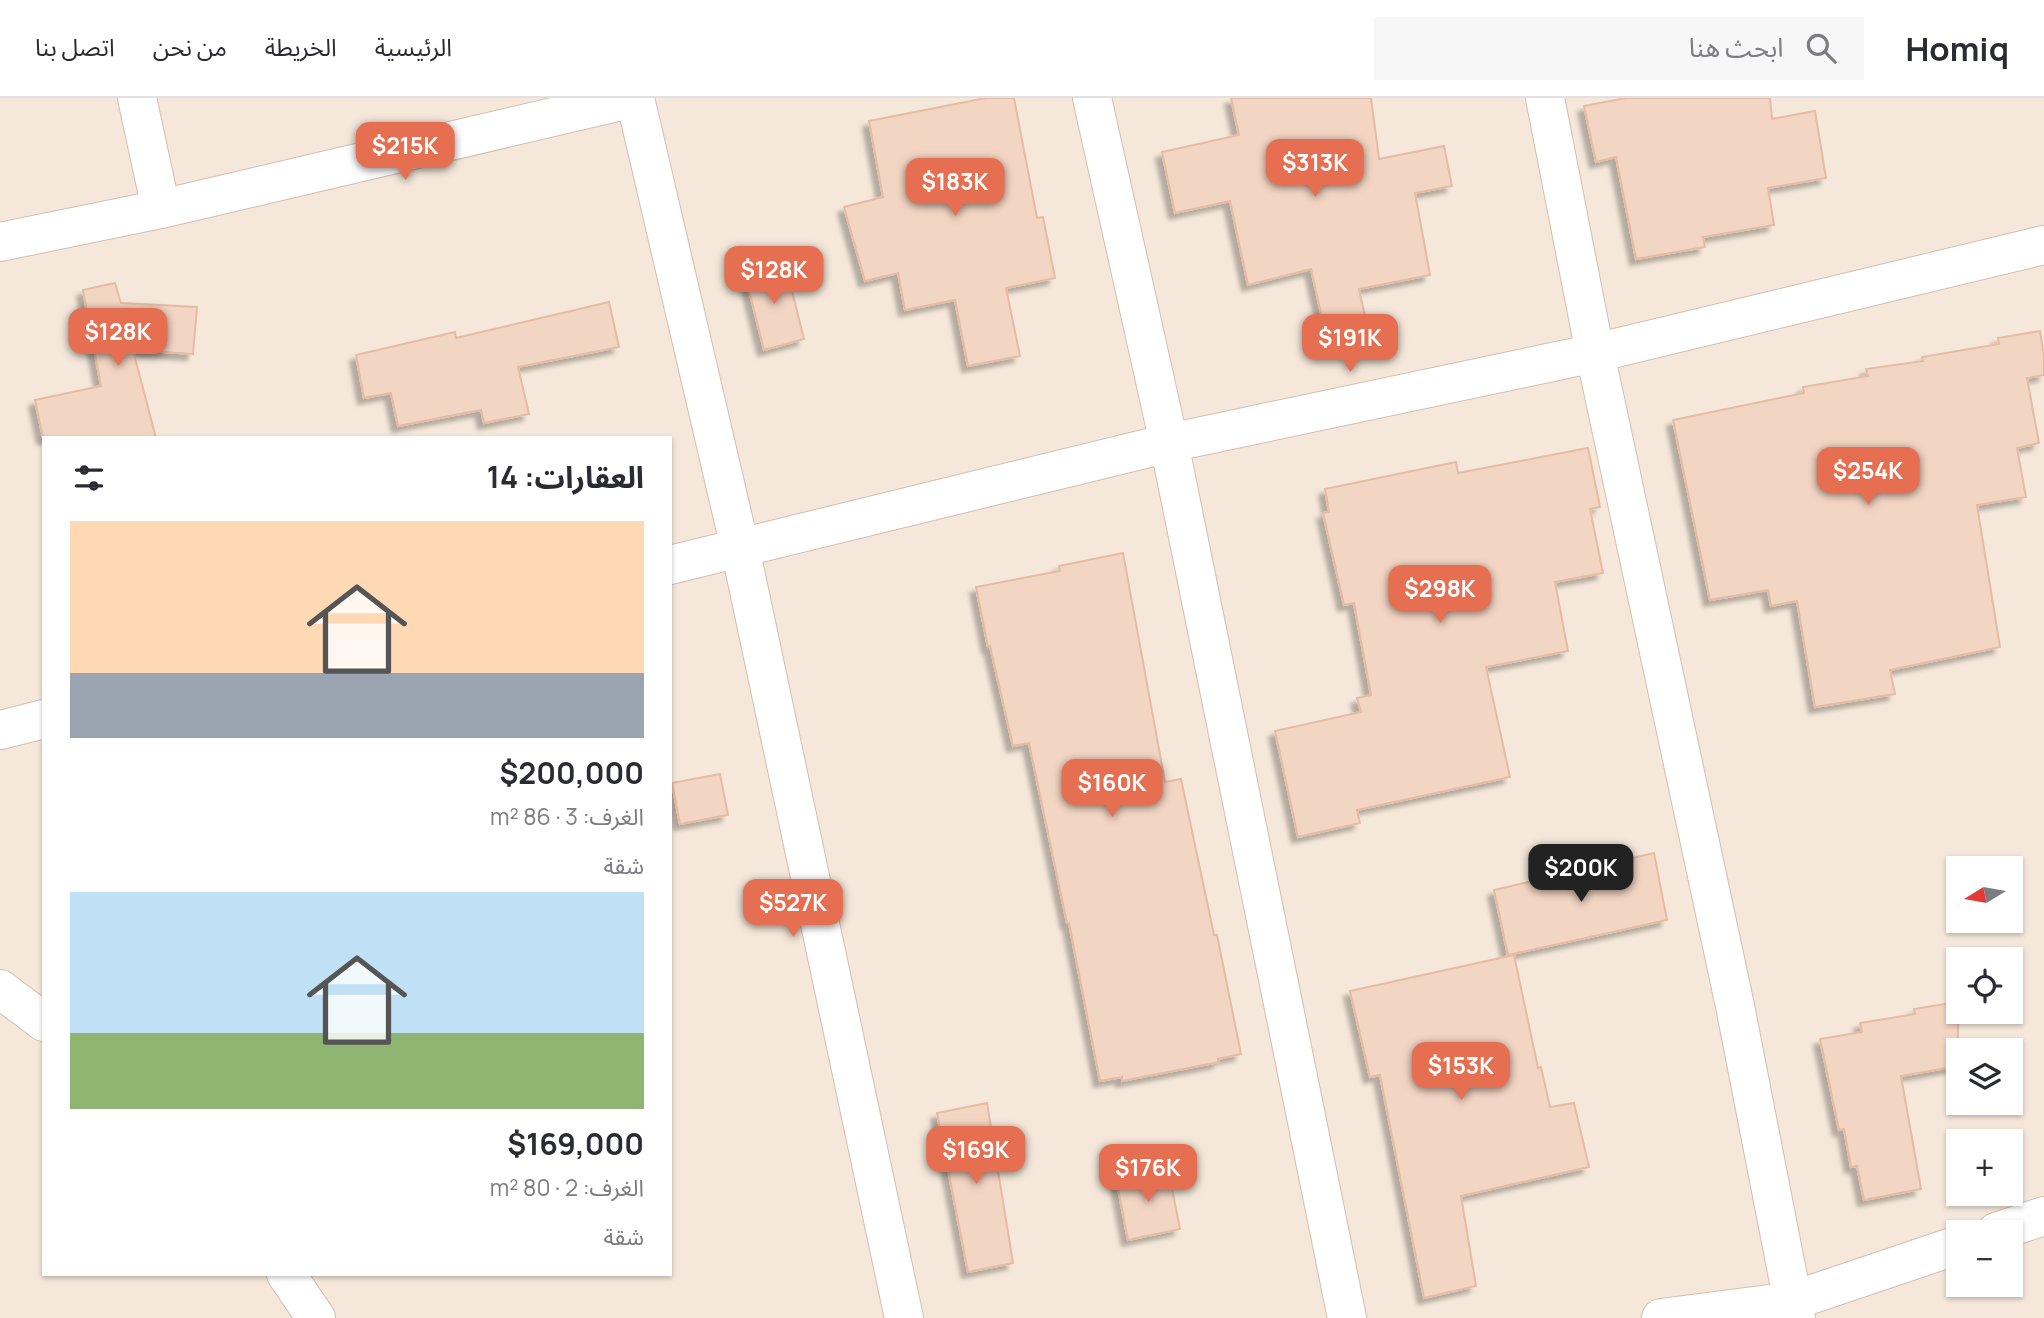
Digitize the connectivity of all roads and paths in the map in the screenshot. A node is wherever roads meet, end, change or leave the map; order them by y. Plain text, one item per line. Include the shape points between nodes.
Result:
1 (137, 98) edge
2 (635, 98) edge
3 (1092, 98) edge
4 (1545, 98) edge
5 (161, 209) junction
6 (0, 242) edge
7 (2044, 245) edge
8 (1595, 353) junction
9 (1169, 443) junction
10 (740, 548) junction
11 (672, 565) edge
12 (42, 720) edge
13 (0, 730) edge
14 (0, 989) edge
15 (42, 1020) edge
16 (2044, 1216) edge
17 (2023, 1223) edge
18 (1946, 1250) edge
19 (287, 1276) edge
20 (1794, 1309) edge
21 (316, 1318) edge
22 (904, 1318) edge
23 (1347, 1318) edge
24 (1661, 1318) edge

1 - 5 street
2 - 5 street
2 - 10 street
3 - 9 street
4 - 8 street
5 - 6 street
7 - 8 street
8 - 9 street
8 - 20 street via 1732,992
9 - 10 street
9 - 23 street
10 - 11 street
10 - 22 street
12 - 13 street
14 - 15 street
16 - 17 street
18 - 20 street
19 - 21 street
20 - 24 street

